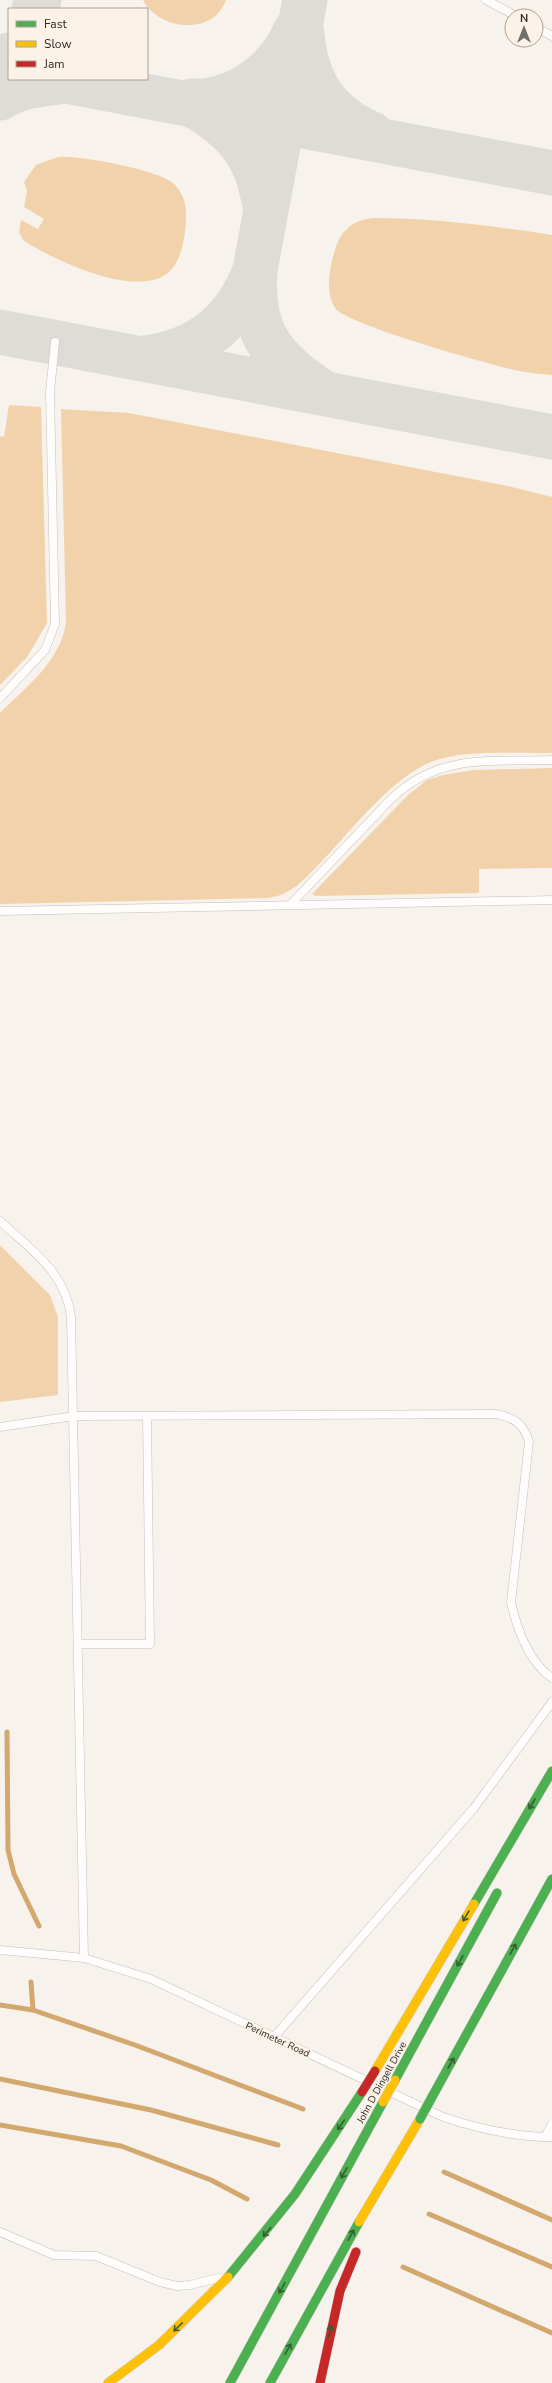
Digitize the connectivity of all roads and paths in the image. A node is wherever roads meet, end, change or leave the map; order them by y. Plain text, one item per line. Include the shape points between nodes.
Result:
1 (486, 0) edge
2 (504, 10) edge
3 (55, 342) dead end
4 (0, 698) edge
5 (552, 760) edge
6 (552, 900) edge
7 (290, 905) junction
8 (0, 911) edge
9 (0, 1221) edge
10 (74, 1416) junction
11 (147, 1416) junction
12 (0, 1427) edge
13 (78, 1644) junction
14 (552, 1678) edge
15 (552, 1702) edge
16 (552, 1771) edge
17 (552, 1879) edge
18 (503, 1881) dead end
19 (0, 1950) edge
20 (84, 1958) junction
21 (274, 2037) junction
22 (552, 2124) edge
23 (548, 2137) edge
24 (407, 2143) junction
25 (371, 2221) dead end
26 (0, 2232) edge
27 (362, 2240) dead end
28 (230, 2276) junction
29 (108, 2383) edge
30 (230, 2383) edge
31 (270, 2383) edge
32 (320, 2383) edge

1 - 2 lane
3 - 4 lane via 50,392 54,624 45,650
5 - 7 lane via 462,763 440,767 420,776 391,799
6 - 7 lane
7 - 8 lane
9 - 10 lane via 53,1271 65,1291 71,1317
10 - 11 lane
10 - 12 lane
10 - 13 lane
11 - 13 lane via 150,1644
11 - 14 lane via 495,1414 508,1416 520,1423 526,1432 529,1454 511,1602 518,1627 536,1663
13 - 20 lane
15 - 21 lane via 474,1808
16 -> 28 highway, bridge via 362,2092 280,2217
24 -> 17 highway, bridge
18 -> 30 highway, John D Dingell Drive, bridge
19 - 20 lane, Perimeter Road
20 - 21 lane, Perimeter Road via 151,1979
21 - 23 lane, Perimeter Road via 443,2117 506,2134
22 - 23 lane
24 - 25 highway
31 -> 24 highway via 366,2209
26 - 28 lane via 54,2255 96,2256 160,2282 177,2286 200,2284
32 -> 27 highway via 340,2291
28 -> 29 highway via 159,2346

